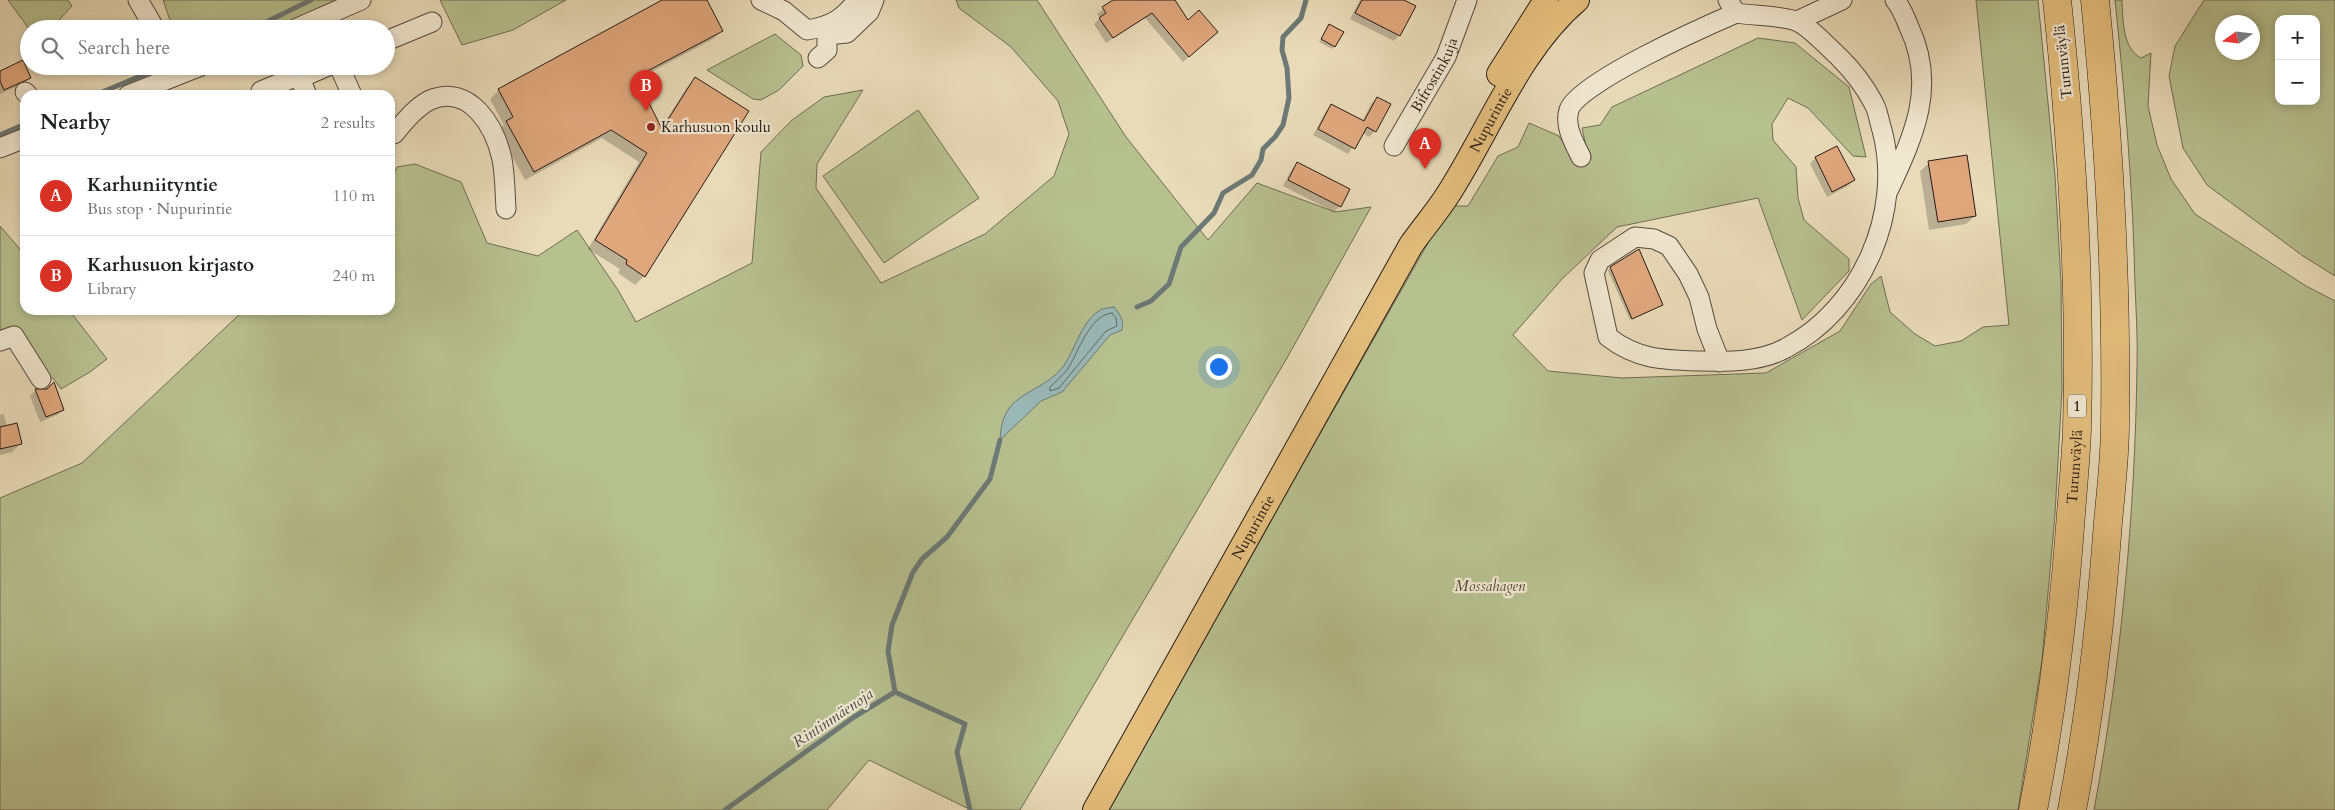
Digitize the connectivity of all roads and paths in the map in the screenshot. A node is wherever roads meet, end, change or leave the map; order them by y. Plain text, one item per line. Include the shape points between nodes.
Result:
1 (138, 0) edge
2 (360, 0) edge
3 (761, 0) edge
4 (858, 0) edge
5 (874, 0) edge
6 (1467, 0) edge
7 (1546, 0) edge
8 (1577, 0) edge
9 (1842, 0) edge
10 (1895, 0) edge
11 (2057, 0) edge
12 (2095, 0) edge
13 (1732, 6) edge
14 (149, 15) edge
15 (328, 20) edge
16 (1797, 21) junction
17 (432, 22) dead end
18 (827, 27) junction
19 (395, 37) edge
20 (818, 58) dead end
21 (170, 75) edge
22 (317, 75) edge
23 (343, 75) edge
24 (303, 87) edge
25 (139, 90) edge
26 (264, 90) edge
27 (350, 90) edge
28 (395, 133) edge
29 (20, 140) edge
30 (1394, 146) dead end
31 (0, 148) edge
32 (1581, 157) dead end
33 (1888, 192) junction
34 (506, 209) dead end
35 (1411, 244) junction
36 (0, 342) edge
37 (1720, 362) junction
38 (41, 379) dead end
39 (1094, 810) edge
40 (2033, 810) edge
41 (2072, 810) edge

1 - 14 street
2 - 15 street
3 - 18 street via 784,12 807,30
4 - 18 street via 847,13
5 - 18 street via 869,12 847,34 837,34
6 - 30 street, Bifrostinkuja via 1446,57
7 - 35 main road, Nupurintie via 1433,190
8 - 35 main road, Nupurintie via 1557,17 1506,91 1447,195
9 - 16 street
10 - 33 street via 1916,42 1923,88 1913,138
11 - 40 highway, Turunväylä / 1 via 2071,137 2077,291 2077,430 2067,574 2047,740
12 - 41 highway via 2107,116 2114,290 2115,426 2104,578 2084,743
13 - 16 street
13 - 32 street via 1578,96 1569,110 1567,121
16 - 33 street via 1856,74 1874,103 1886,145
17 - 19 street
18 - 20 street via 827,50
21 - 25 street
22 - 24 street
23 - 27 street
24 - 26 street via 290,79
28 - 34 street via 406,119 430,100 444,96 456,96 480,110 502,159
29 - 31 street
33 - 37 street via 1878,234 1863,272 1847,298 1817,328 1784,349 1753,359
35 - 39 main road, Nupurintie
36 - 38 street via 14,336
37 - 37 street via 1674,361 1638,355 1623,349 1608,337 1594,273 1600,260 1635,237 1654,239 1669,246 1699,297

